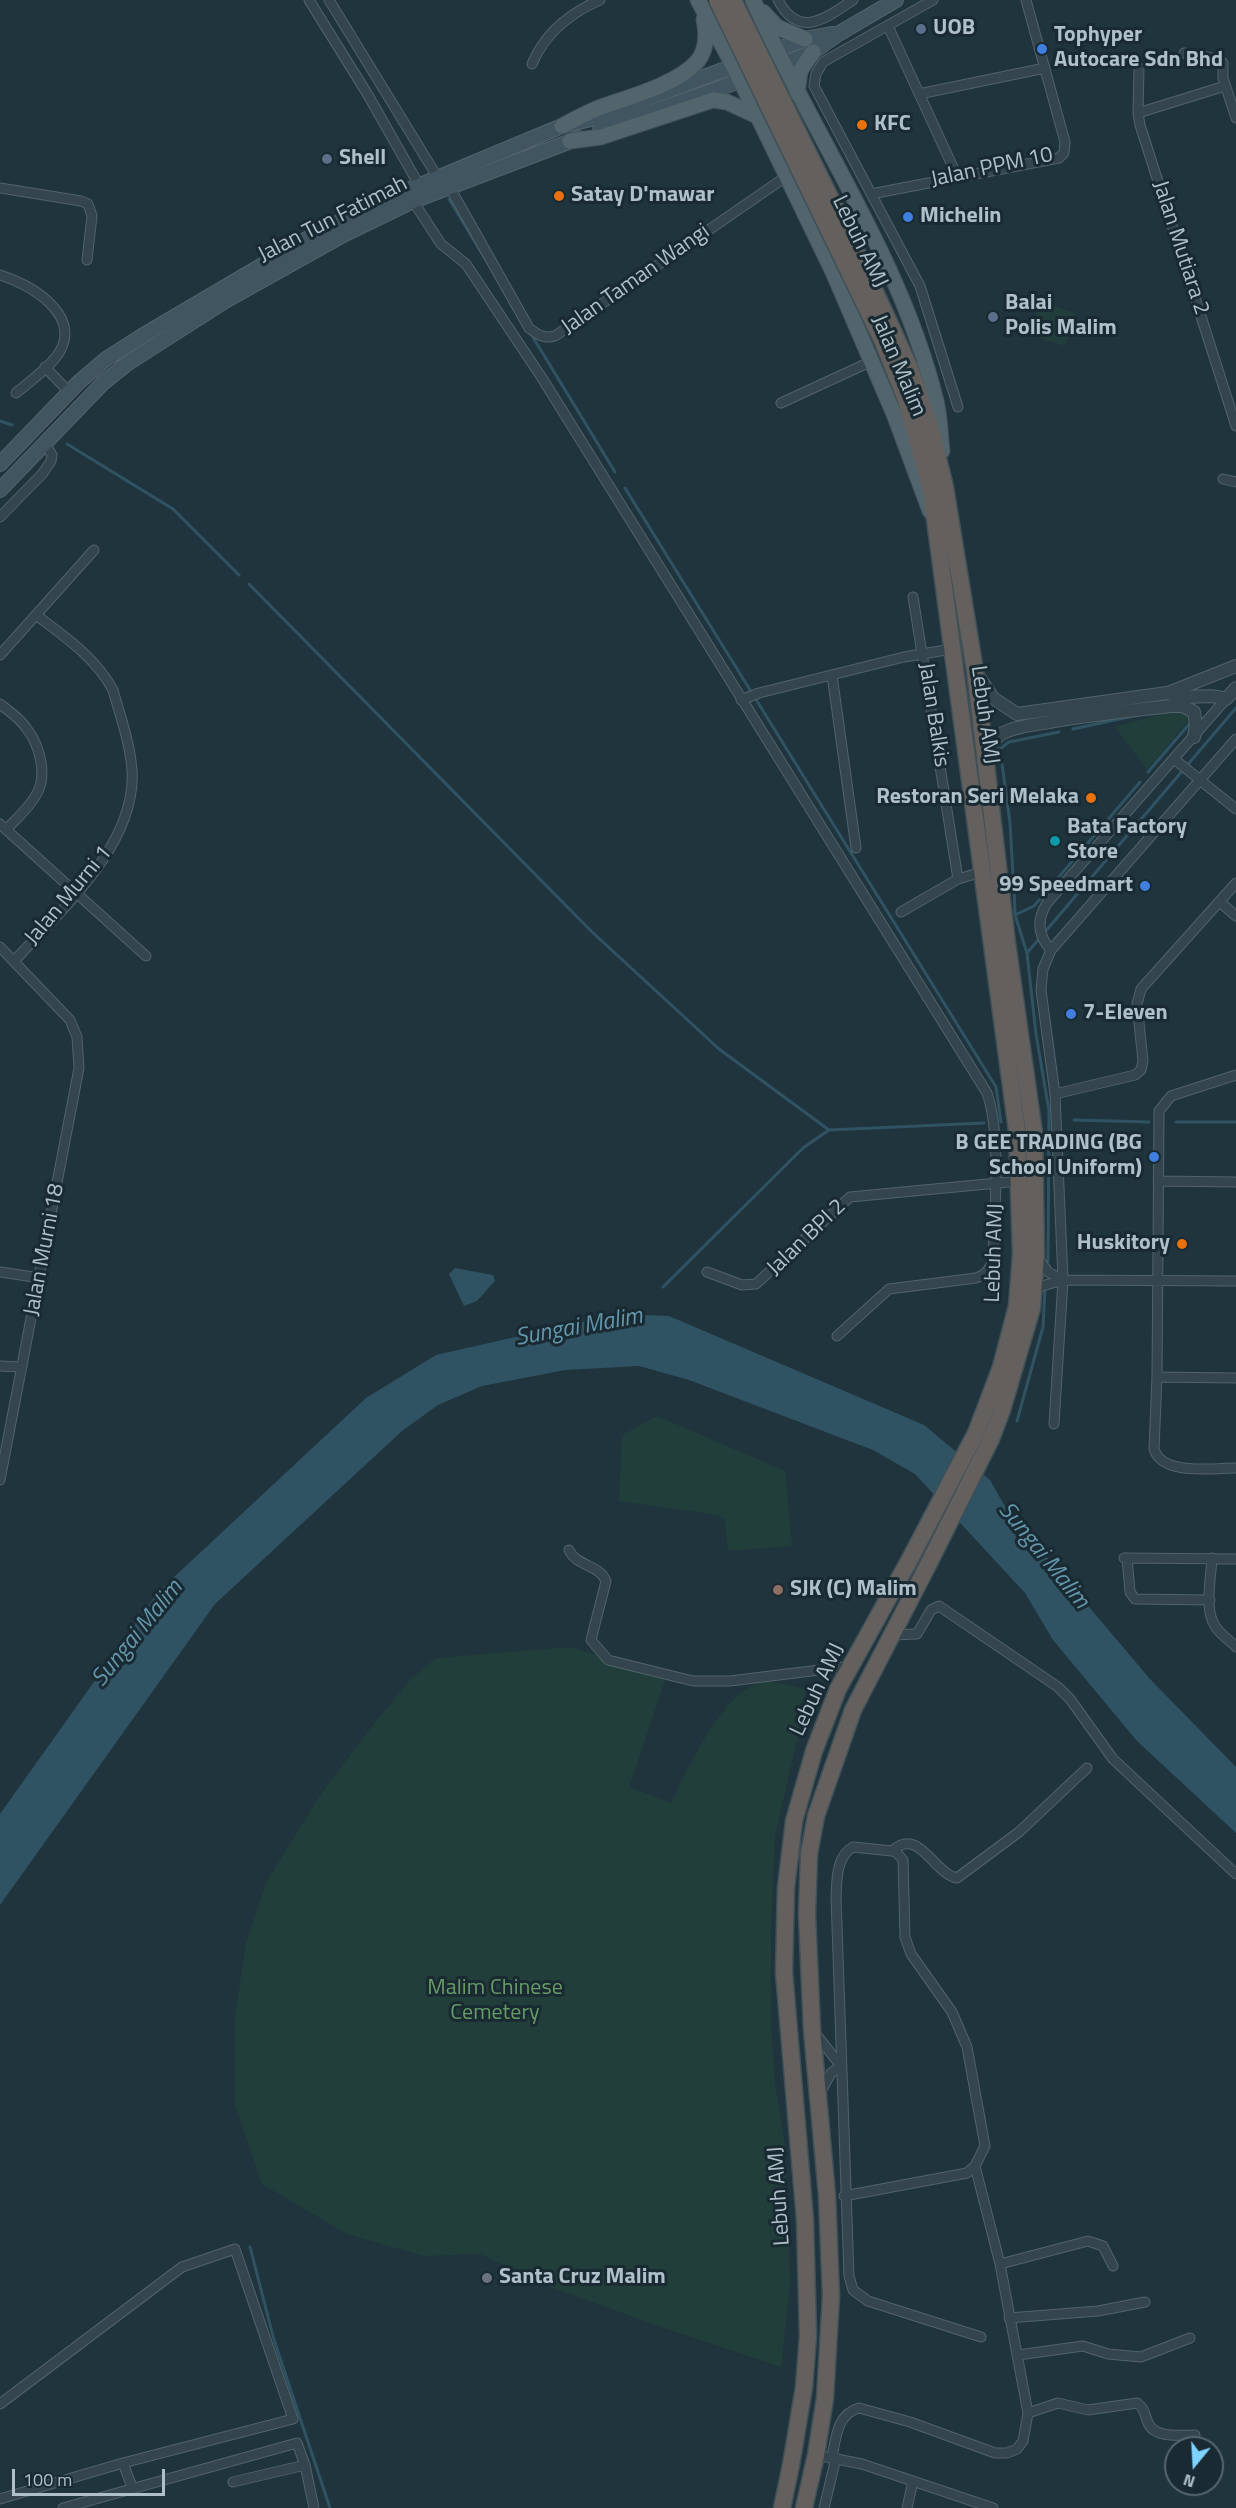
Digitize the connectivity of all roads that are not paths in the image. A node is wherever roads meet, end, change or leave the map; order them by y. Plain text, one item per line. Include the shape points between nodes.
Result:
1 (309, 0) edge
2 (329, 0) edge
3 (600, 0) edge
4 (717, 0) edge
5 (733, 0) edge
6 (753, 0) edge
7 (778, 0) edge
8 (853, 0) edge
9 (933, 0) edge
10 (1026, 0) edge
11 (886, 2) edge
12 (700, 5) edge
13 (888, 26) junction
14 (809, 45) junction
15 (1184, 53) dead end
16 (778, 57) junction
17 (532, 64) dead end
18 (1045, 68) junction
19 (1139, 68) dead end
20 (737, 74) junction
21 (1225, 86) junction
22 (797, 93) junction
23 (919, 94) junction
24 (1138, 113) junction
25 (757, 116) junction
26 (1236, 118) edge
27 (562, 126) junction
28 (570, 141) junction
29 (787, 176) junction
30 (957, 176) junction
31 (438, 178) junction
32 (419, 185) junction
33 (449, 186) junction
34 (0, 188) edge
35 (871, 194) junction
36 (412, 201) junction
37 (87, 260) dead end
38 (0, 275) edge
39 (872, 361) junction
40 (901, 366) junction
41 (45, 367) junction
42 (69, 392) junction
43 (16, 393) dead end
44 (781, 403) dead end
45 (958, 407) dead end
46 (1236, 426) edge
47 (44, 442) junction
48 (0, 464) edge
49 (1223, 479) dead end
50 (1236, 482) edge
51 (0, 490) edge
52 (947, 496) junction
53 (0, 517) edge
54 (936, 528) junction
55 (94, 550) dead end
56 (913, 597) dead end
57 (36, 615) junction
58 (952, 649) junction
59 (923, 654) junction
60 (0, 655) edge
61 (1236, 666) edge
62 (975, 671) junction
63 (832, 675) junction
64 (1236, 687) edge
65 (751, 697) junction
66 (1226, 699) junction
67 (1169, 700) junction
68 (0, 704) edge
69 (1194, 737) junction
70 (1236, 739) edge
71 (986, 761) junction
72 (1178, 761) junction
73 (1200, 778) junction
74 (1236, 809) edge
75 (3, 827) edge
76 (856, 848) dead end
77 (982, 872) junction
78 (958, 879) junction
79 (1236, 883) edge
80 (77, 892) junction
81 (1220, 902) junction
82 (901, 912) dead end
83 (1236, 916) edge
84 (0, 947) edge
85 (1051, 950) junction
86 (146, 956) dead end
87 (15, 960) junction
88 (1236, 1074) edge
89 (1055, 1094) junction
90 (1019, 1181) junction
91 (1158, 1181) junction
92 (1236, 1182) edge
93 (995, 1185) junction
94 (1036, 1244) junction
95 (0, 1272) edge
96 (707, 1272) dead end
97 (39, 1278) junction
98 (1063, 1280) junction
99 (1156, 1281) junction
100 (1236, 1281) edge
101 (1033, 1293) junction
102 (837, 1336) dead end
103 (0, 1366) edge
104 (22, 1367) junction
105 (1157, 1377) junction
106 (1236, 1378) edge
107 (1054, 1424) dead end
108 (983, 1436) junction
109 (1236, 1468) edge
110 (0, 1480) edge
111 (569, 1550) dead end
112 (1212, 1558) junction
113 (1236, 1559) edge
114 (1210, 1600) junction
115 (892, 1635) junction
116 (1236, 1647) edge
117 (852, 1666) junction
118 (1087, 1768) dead end
119 (892, 1851) junction
120 (1236, 1874) edge
121 (812, 2030) junction
122 (841, 2066) junction
123 (818, 2099) junction
124 (975, 2166) junction
125 (844, 2196) junction
126 (1000, 2264) junction
127 (1113, 2266) dead end
128 (1144, 2302) dead end
129 (1009, 2318) junction
130 (981, 2337) dead end
131 (1190, 2338) dead end
132 (1018, 2355) junction
133 (0, 2404) edge
134 (1028, 2413) junction
135 (1195, 2435) dead end
136 (828, 2457) junction
137 (123, 2463) junction
138 (305, 2465) junction
139 (913, 2481) junction
140 (233, 2482) dead end
141 (132, 2487) junction
142 (0, 2499) edge
143 (63, 2508) edge
144 (314, 2508) edge
145 (782, 2508) edge
146 (804, 2508) edge
147 (824, 2508) edge
148 (907, 2508) edge
149 (993, 2508) edge

1 - 32 street
2 - 31 street
3 - 17 street via 561,23 540,46
4 - 40 highway, Lebuh AMJ, bridge via 878,331
5 - 40 highway, Lebuh AMJ, bridge via 855,248
6 - 14 main road via 777,27
6 - 16 main road, Jalan Malim
7 - 8 street via 786,14 801,22 820,21
9 - 13 street
10 - 18 street, Jalan PPM 10
11 - 14 main road via 838,33
12 - 20 main road, Jalan Malim
12 - 27 main road via 707,34 697,62 678,77
13 - 23 street
13 - 35 street via 823,62 814,80
14 - 16 main road
14 - 22 main road
15 - 21 street via 1220,60
16 - 20 main road
16 - 22 main road, Jalan Malim
18 - 23 street
18 - 30 street, Jalan PPM 10 via 1065,142 1064,153 1059,158
19 - 24 street, Jalan Mutiara 2
20 - 25 main road, Jalan Malim
20 - 27 main road, Jalan Tun Fatimah
20 - 28 main road, Jalan Tun Fatimah
21 - 24 street
21 - 26 street
22 - 52 main road, Jalan Malim via 853,198 911,323 937,404
23 - 30 street
24 - 46 street, Jalan Mutiara 2
25 - 28 main road via 734,104 713,100 601,137
25 - 29 main road, Jalan Malim
27 - 31 main road, Jalan Tun Fatimah
28 - 33 main road, Jalan Tun Fatimah
29 - 33 street, Jalan Taman Wangi via 547,338 529,328
29 - 39 main road, Jalan Malim
30 - 35 street, Jalan PPM 10
31 - 32 main road, Jalan Tun Fatimah
32 - 42 main road, Jalan Tun Fatimah via 312,236 161,325 106,359
33 - 36 main road, Jalan Tun Fatimah
34 - 37 street via 88,204 92,216
35 - 45 street via 920,286
36 - 47 main road, Jalan Tun Fatimah via 225,301 128,363 90,394
36 - 65 street via 437,238 466,264 495,305
38 - 41 street via 31,288 63,319 65,342
39 - 44 street
39 - 54 main road, Jalan Malim
40 - 52 highway, Lebuh AMJ via 930,426
40 - 54 highway, Lebuh AMJ
41 - 42 street
41 - 43 street
42 - 48 main road, Jalan Tun Fatimah
47 - 51 main road, Jalan Tun Fatimah
47 - 53 street via 52,455 48,467
49 - 50 street
52 - 62 highway, Lebuh AMJ
54 - 58 highway, Lebuh AMJ
55 - 57 street
56 - 59 street, Jalan Balkis
57 - 60 street
57 - 80 street, Jalan Murni 1 via 73,644 108,680 132,768 129,802 118,834
58 - 59 street
58 - 77 highway, Lebuh AMJ
59 - 63 street
59 - 78 street, Jalan Balkis
61 - 67 street
62 - 67 street via 993,698 1017,714
62 - 71 highway, Lebuh AMJ
63 - 65 street
63 - 76 street
64 - 66 street
65 - 93 street via 987,1094 994,1118
66 - 67 street via 1209,695 1183,697 1180,703
66 - 69 street
67 - 69 street via 1194,712
67 - 71 street via 1002,733 987,752
68 - 75 street via 27,727 41,761 42,776 37,794
69 - 72 street
70 - 73 street
71 - 94 highway, Lebuh AMJ via 1034,1133
72 - 73 street
72 - 85 street via 1047,903 1038,925
73 - 74 street
73 - 85 street
75 - 80 street
77 - 78 street
77 - 90 highway, Lebuh AMJ via 1017,1131
78 - 82 street
79 - 81 street
80 - 86 street
80 - 87 street, Jalan Murni 1
81 - 83 street
81 - 89 street via 1138,995 1141,1070 1135,1075
84 - 87 street
85 - 89 street via 1042,969 1041,990
87 - 97 street, Jalan Murni 18 via 70,1020 77,1037 80,1068
88 - 91 street via 1171,1096 1162,1105
89 - 98 street
90 - 93 street, Jalan BPI 2
90 - 108 highway, Lebuh AMJ via 1021,1254 1017,1306
91 - 92 street
91 - 99 street
93 - 96 street, Jalan BPI 2 via 850,1197 756,1284 742,1286
93 - 102 street via 993,1261 984,1275 889,1289
94 - 98 street via 1042,1267
94 - 101 highway, Lebuh AMJ
95 - 97 street
97 - 104 street, Jalan Murni 18
98 - 99 street
98 - 101 street
98 - 107 street
99 - 100 street
99 - 105 street
101 - 108 highway, Lebuh AMJ via 1012,1378
103 - 104 street
104 - 110 street, Jalan Murni 18
105 - 106 street
105 - 109 street via 1156,1457 1175,1467
108 - 115 highway, Lebuh AMJ via 928,1565
108 - 117 highway, Lebuh AMJ
111 - 117 street via 578,1562 598,1570 606,1581 591,1640 608,1660 708,1682
112 - 113 street
112 - 114 street
112 - 114 street via 1126,1558 1130,1592 1135,1599
114 - 116 street via 1214,1625
115 - 120 street via 917,1634 931,1610 939,1606 1058,1687 1113,1759
115 - 121 highway, Lebuh AMJ via 853,1710 816,1816 806,1893
117 - 145 highway, Lebuh AMJ via 826,1717 805,1780 794,1821 786,1888 784,1972 805,2220 808,2336 804,2387
118 - 119 street via 1019,1832 957,1878 948,1875 916,1845 903,1843
119 - 122 street via 854,1847 839,1865 836,1896
119 - 124 street via 903,1860 905,1937 911,1954 952,2012 967,2047 985,2146
121 - 122 street
121 - 123 highway, Lebuh AMJ
122 - 123 street via 823,2084
122 - 125 street
123 - 136 highway, Lebuh AMJ via 831,2296
124 - 125 street via 958,2177
124 - 126 street
125 - 130 street via 853,2290 868,2301
126 - 127 street via 1089,2241 1103,2246
126 - 129 street
128 - 129 street via 1098,2312
129 - 132 street
131 - 132 street via 1141,2357 1107,2354 1083,2346
132 - 134 street
133 - 137 street via 182,2267 235,2249 293,2419
134 - 135 street via 1058,2403 1088,2410 1137,2403 1156,2431
134 - 136 street via 1023,2441 1017,2449 995,2453 858,2408 843,2418
136 - 139 street
136 - 146 highway, Lebuh AMJ
136 - 147 street
137 - 141 street
137 - 142 street
138 - 140 street
138 - 141 street via 297,2443
138 - 144 street
139 - 148 street
139 - 149 street
141 - 143 street

